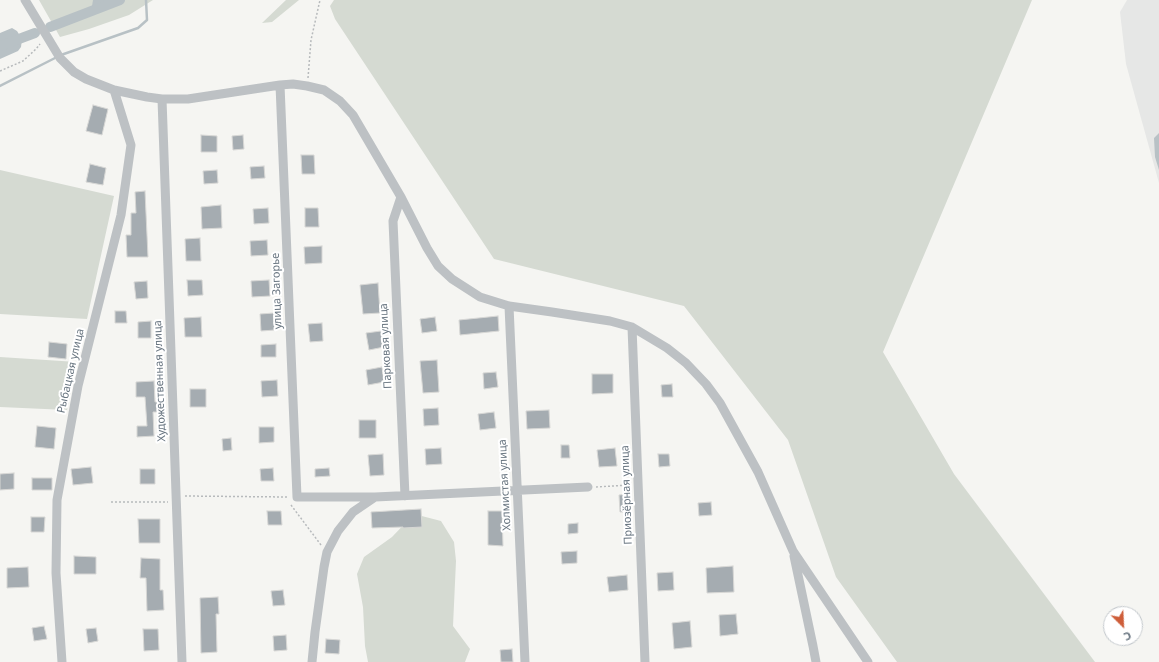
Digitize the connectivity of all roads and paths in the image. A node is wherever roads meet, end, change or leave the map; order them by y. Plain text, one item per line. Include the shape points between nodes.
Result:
1 (25, 0) edge
2 (320, 0) edge
3 (46, 36) junction
4 (0, 71) edge
5 (280, 85) junction
6 (307, 86) junction
7 (114, 90) junction
8 (162, 99) junction
9 (401, 197) junction
10 (509, 306) junction
11 (632, 328) junction
12 (638, 485) junction
13 (588, 487) joint
14 (518, 491) junction
15 (175, 496) junction
16 (405, 496) junction
17 (285, 497) junction
18 (297, 497) junction
19 (375, 497) junction
20 (111, 502) dead end
21 (793, 551) junction
22 (327, 552) junction
23 (62, 662) edge
24 (182, 662) edge
25 (312, 662) edge
26 (525, 662) edge
27 (645, 662) edge
28 (816, 662) edge
29 (868, 662) edge

1 - 3 street
2 - 6 path via 311,40
3 - 4 path via 24,61
3 - 7 street via 58,55 74,72
5 - 6 street
5 - 8 street via 188,99
5 - 18 street, улица Загорье
6 - 9 street via 324,90 340,101 353,115
7 - 8 street
7 - 23 street, Рыбацкая улица via 131,145 121,214 78,386 57,500 56,573
8 - 15 street, Художественная улица
9 - 10 street via 438,266 452,279 480,296
9 - 16 street, Парковая улица via 393,221
10 - 11 street via 610,321
10 - 14 street, Холмистая улица
11 - 12 street, Приозёрная улица
11 - 21 street via 667,348 686,363 716,397 758,472
12 - 13 path
12 - 27 street, Приозёрная улица
13 - 14 street
14 - 16 street
14 - 26 street, Холмистая улица
15 - 17 path
15 - 20 path via 167,503
15 - 24 street, Художественная улица
16 - 19 street
17 - 18 path
17 - 22 path
18 - 19 street
19 - 22 street via 354,512 338,531
21 - 28 street
21 - 29 street
22 - 25 street

